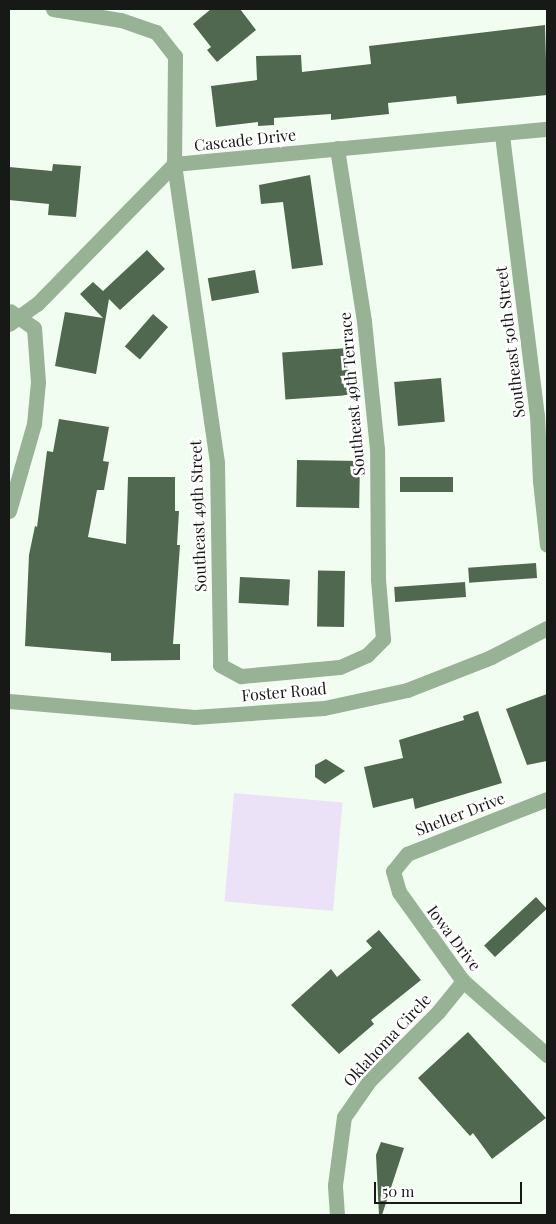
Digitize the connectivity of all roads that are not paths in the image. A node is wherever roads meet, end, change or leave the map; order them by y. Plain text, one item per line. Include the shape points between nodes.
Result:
1 (53, 9) edge
2 (547, 129) edge
3 (502, 135) junction
4 (337, 148) junction
5 (174, 164) junction
6 (12, 317) edge
7 (9, 511) edge
8 (547, 545) edge
9 (547, 628) edge
10 (383, 639) joint
11 (9, 701) edge
12 (547, 799) edge
13 (393, 871) joint
14 (463, 981) junction
15 (547, 1055) edge
16 (337, 1215) edge

1 - 5 street via 121,20 156,32 175,56
2 - 3 street, Cascade Drive
3 - 4 street, Cascade Drive
3 - 8 street, Southeast 50th Street via 537,415
4 - 5 street, Cascade Drive
4 - 10 street, Southeast 49th Terrace via 364,321 377,449 378,579
5 - 6 street, Cascade Drive via 37,304
5 - 10 street, Southeast 49th Street via 217,463 220,665 241,676 340,667 367,655
6 - 7 street via 34,328 38,382 34,424
9 - 11 street, Foster Road via 490,657 408,690 324,708 194,717
12 - 13 street, Shelter Drive via 407,854
13 - 14 street, Iowa Drive via 399,892
14 - 15 street, Iowa Drive
14 - 16 street, Oklahoma Circle via 438,1012 369,1081 344,1117 335,1175

